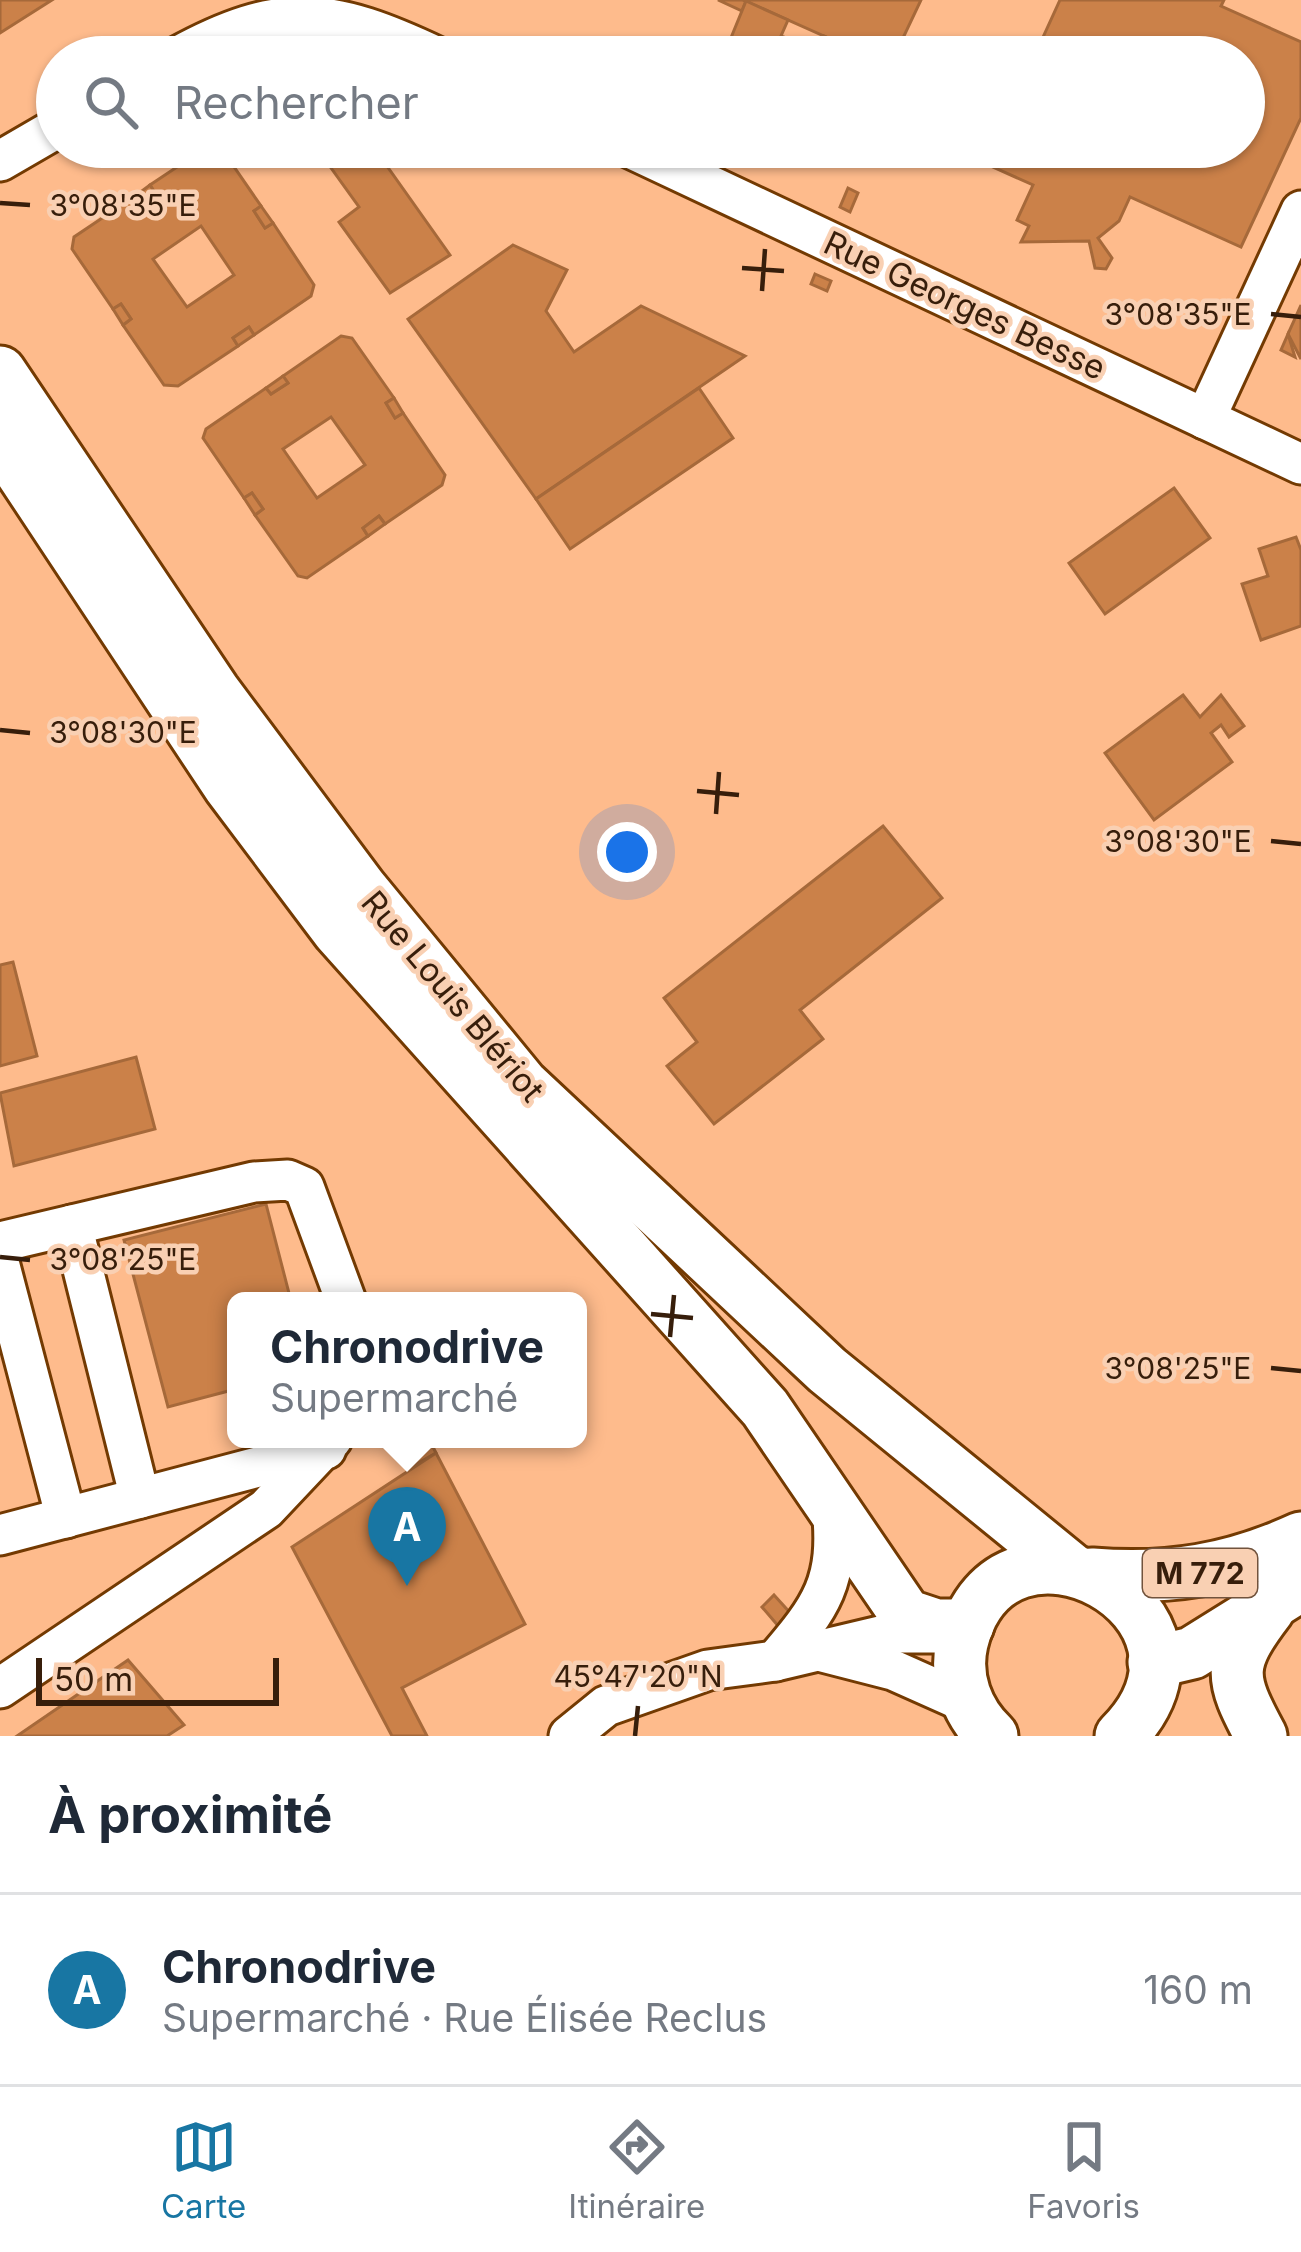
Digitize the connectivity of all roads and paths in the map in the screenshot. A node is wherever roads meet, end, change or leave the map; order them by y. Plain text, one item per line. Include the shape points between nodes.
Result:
1 (250, 10) edge
2 (212, 36) edge
3 (392, 36) edge
4 (36, 140) edge
5 (0, 161) edge
6 (673, 168) edge
7 (1301, 211) edge
8 (0, 372) edge
9 (1205, 418) junction
10 (0, 440) edge
11 (1301, 464) edge
12 (72, 1225) junction
13 (0, 1242) edge
14 (0, 1266) edge
15 (343, 1292) edge
16 (316, 1448) edge
17 (326, 1448) edge
18 (140, 1498) junction
19 (832, 1507) junction
20 (66, 1518) junction
21 (0, 1534) edge
22 (1301, 1538) edge
23 (1081, 1571) junction
24 (1290, 1590) edge
25 (966, 1630) junction
26 (818, 1650) junction
27 (775, 1661) junction
28 (1152, 1675) junction
29 (0, 1688) edge
30 (980, 1719) edge
31 (569, 1736) edge
32 (1121, 1736) edge
33 (1238, 1736) edge
34 (1261, 1736) edge

1 - 2 street
1 - 3 street via 305,11
4 - 5 street
6 - 9 street, Rue Georges Besse
7 - 9 street
8 - 23 main road, Rue Louis Blériot via 214,691 361,889 522,1084 826,1370
9 - 11 street, Rue Georges Besse
10 - 19 main road, Rue Louis Blériot via 230,786 338,931 765,1408
12 - 13 street
12 - 15 street via 288,1180 304,1187
12 - 18 street
14 - 20 street
16 - 18 street
17 - 29 street via 266,1509
18 - 20 street
19 - 25 main road, Rue Louis Blériot via 906,1615
19 - 27 street via 835,1552 826,1593
20 - 21 street
22 - 23 main road, M 772 via 1184,1576
23 - 25 main road via 1045,1568 1010,1580
23 - 28 main road, Rue Louis Blériot via 1129,1600 1142,1618
24 - 28 main road, M 772
24 - 34 main road via 1234,1665 1235,1689
25 - 26 street via 893,1633
25 - 30 main road via 959,1669
26 - 27 street
26 - 30 street via 893,1670
27 - 31 street via 708,1670 606,1706
28 - 32 main road via 1136,1720
28 - 33 main road via 1189,1683

